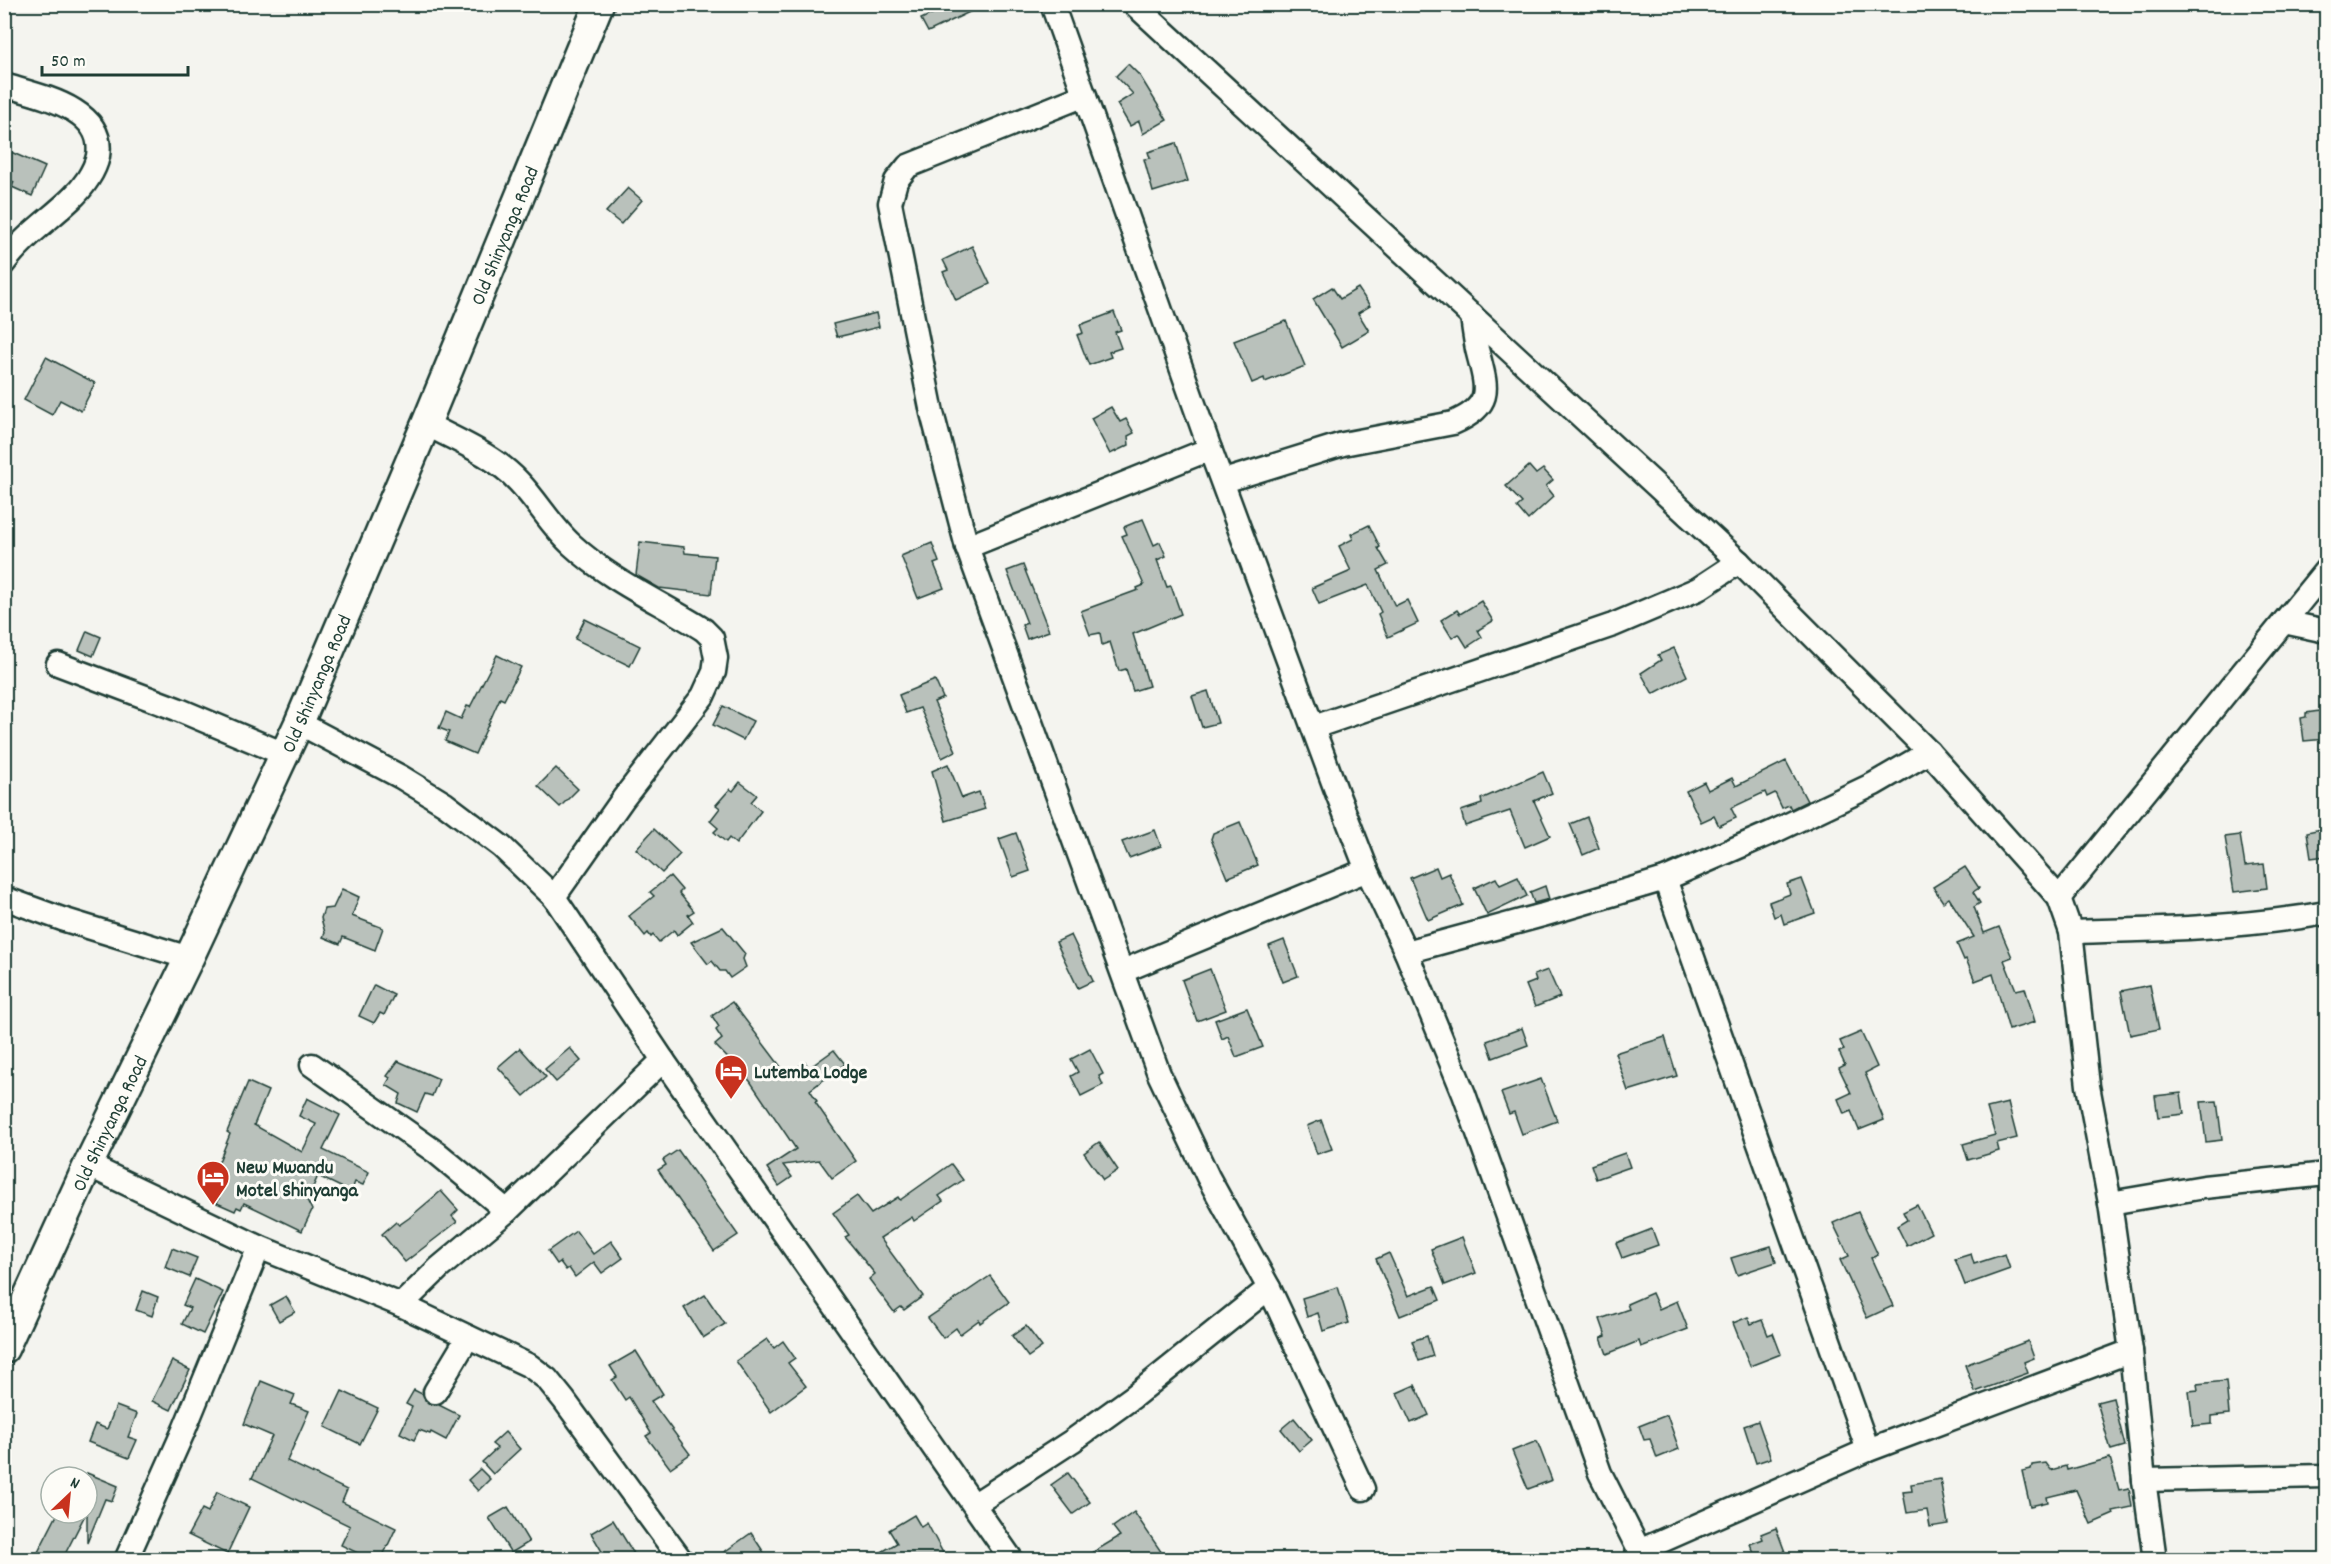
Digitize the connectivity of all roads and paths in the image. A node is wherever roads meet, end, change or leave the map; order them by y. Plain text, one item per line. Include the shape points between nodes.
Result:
1 (599, 4) edge
2 (1052, 4) edge
3 (1134, 4) edge
4 (4, 85) edge
5 (1085, 94) junction
6 (4, 262) edge
7 (1472, 315) junction
8 (426, 424) junction
9 (1210, 449) junction
10 (1224, 481) junction
11 (967, 547) junction
12 (1739, 562) junction
13 (2326, 570) edge
14 (2284, 622) junction
15 (2326, 631) edge
16 (58, 664) dead end
17 (299, 723) junction
18 (1314, 727) junction
19 (1929, 752) junction
20 (284, 754) junction
21 (1367, 870) junction
22 (1665, 879) junction
23 (554, 897) junction
24 (4, 898) edge
25 (2059, 898) junction
26 (2326, 913) edge
27 (2071, 932) junction
28 (1407, 951) junction
29 (189, 958) junction
30 (1123, 971) junction
31 (663, 1060) junction
32 (312, 1065) dead end
33 (88, 1165) junction
34 (2326, 1174) edge
35 (2110, 1203) junction
36 (507, 1211) junction
37 (259, 1246) junction
38 (1269, 1288) junction
39 (401, 1305) junction
40 (468, 1337) junction
41 (4, 1349) edge
42 (2130, 1351) junction
43 (435, 1392) dead end
44 (1868, 1450) junction
45 (2326, 1476) edge
46 (2144, 1480) junction
47 (1363, 1489) dead end
48 (975, 1504) junction
49 (1642, 1555) edge
50 (126, 1560) edge
51 (681, 1560) edge
52 (1012, 1560) edge
53 (2155, 1560) edge

1 - 8 main road, Old Shinyanga Road
2 - 5 street
3 - 7 street
4 - 6 street via 67,106 84,117 100,143 96,163 85,183
5 - 9 street
5 - 11 street via 908,166 891,195 932,413
7 - 10 street via 1486,390 1480,406 1466,417 1453,423 1343,444
7 - 12 street
8 - 17 main road, Old Shinyanga Road
8 - 23 street via 504,468 571,544 621,583 704,630 714,642 716,665 704,696 623,799
9 - 10 street
9 - 11 street
10 - 18 street
11 - 30 street
12 - 18 street via 1698,589 1613,625
12 - 19 street
13 - 14 street
14 - 15 street
14 - 25 street
16 - 20 street
17 - 20 main road, Old Shinyanga Road
17 - 23 street via 445,804 502,847
18 - 21 street
19 - 22 street via 1874,784
19 - 25 street
20 - 29 main road, Old Shinyanga Road
21 - 28 street
21 - 30 street
22 - 28 street
22 - 44 street
23 - 31 street
24 - 29 street
25 - 27 street
26 - 27 street via 2286,921
27 - 35 street via 2088,1086
28 - 49 street via 1464,1094 1600,1473
29 - 33 main road, Old Shinyanga Road
30 - 38 street via 1159,1074 1208,1177
31 - 36 street
31 - 48 street
32 - 36 street via 436,1153
33 - 37 street
33 - 41 main road, Old Shinyanga Road
34 - 35 street via 2204,1187
35 - 42 street
36 - 39 street
37 - 39 street
37 - 50 street
38 - 47 street
38 - 48 street via 1132,1397
39 - 40 street
40 - 43 street
40 - 51 street via 530,1366 547,1379
42 - 44 street
42 - 46 street
44 - 49 street
45 - 46 street
46 - 53 street
48 - 52 street

